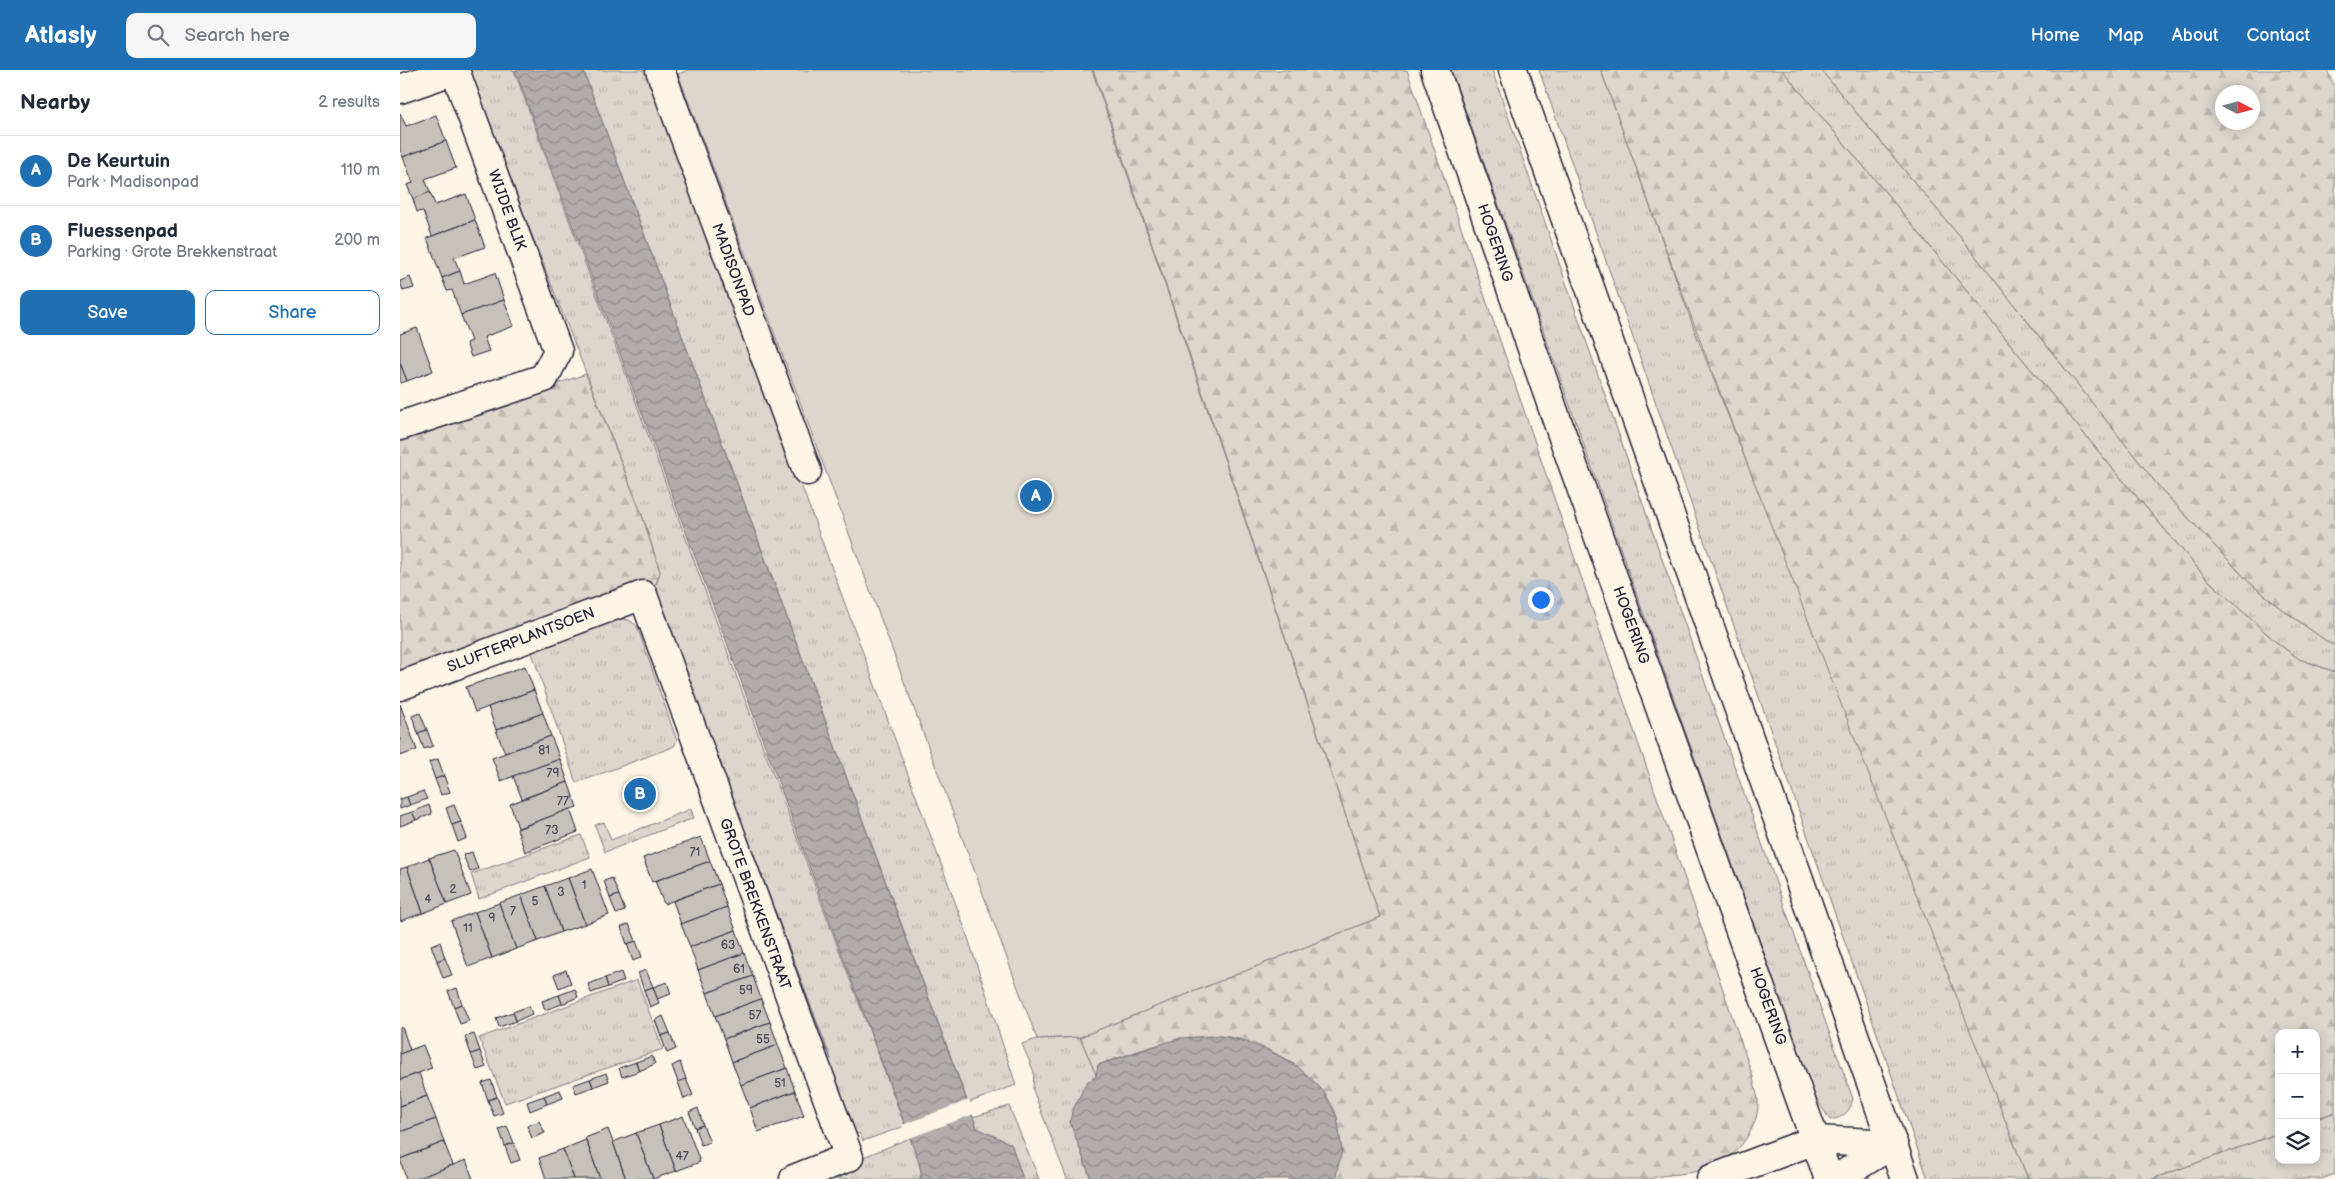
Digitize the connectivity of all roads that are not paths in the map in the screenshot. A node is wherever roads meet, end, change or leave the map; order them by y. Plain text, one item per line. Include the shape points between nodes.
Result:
1 (455, 70) edge
2 (660, 70) edge
3 (1435, 70) edge
4 (1513, 70) edge
5 (400, 89) edge
6 (400, 426) edge
7 (807, 471) dead end
8 (643, 595) joint
9 (400, 686) edge
10 (1815, 1140) junction
11 (1893, 1144) junction
12 (794, 1179) edge
13 (1711, 1179) edge
14 (1829, 1179) edge
15 (1836, 1179) edge
16 (1905, 1179) edge

1 - 5 main road
1 - 6 main road, WIJDE BLIK via 558,351 544,378
2 - 7 main road, MADISONPAD
3 - 10 main road, HOGERING
4 - 11 main road
8 - 9 main road, SLUFTERPLANTSOEN
8 - 12 main road, GROTE BREKKENSTRAAT via 849,1157
10 - 11 main road
10 - 13 main road
10 - 14 main road, HOGERING
11 - 15 main road
11 - 16 main road

